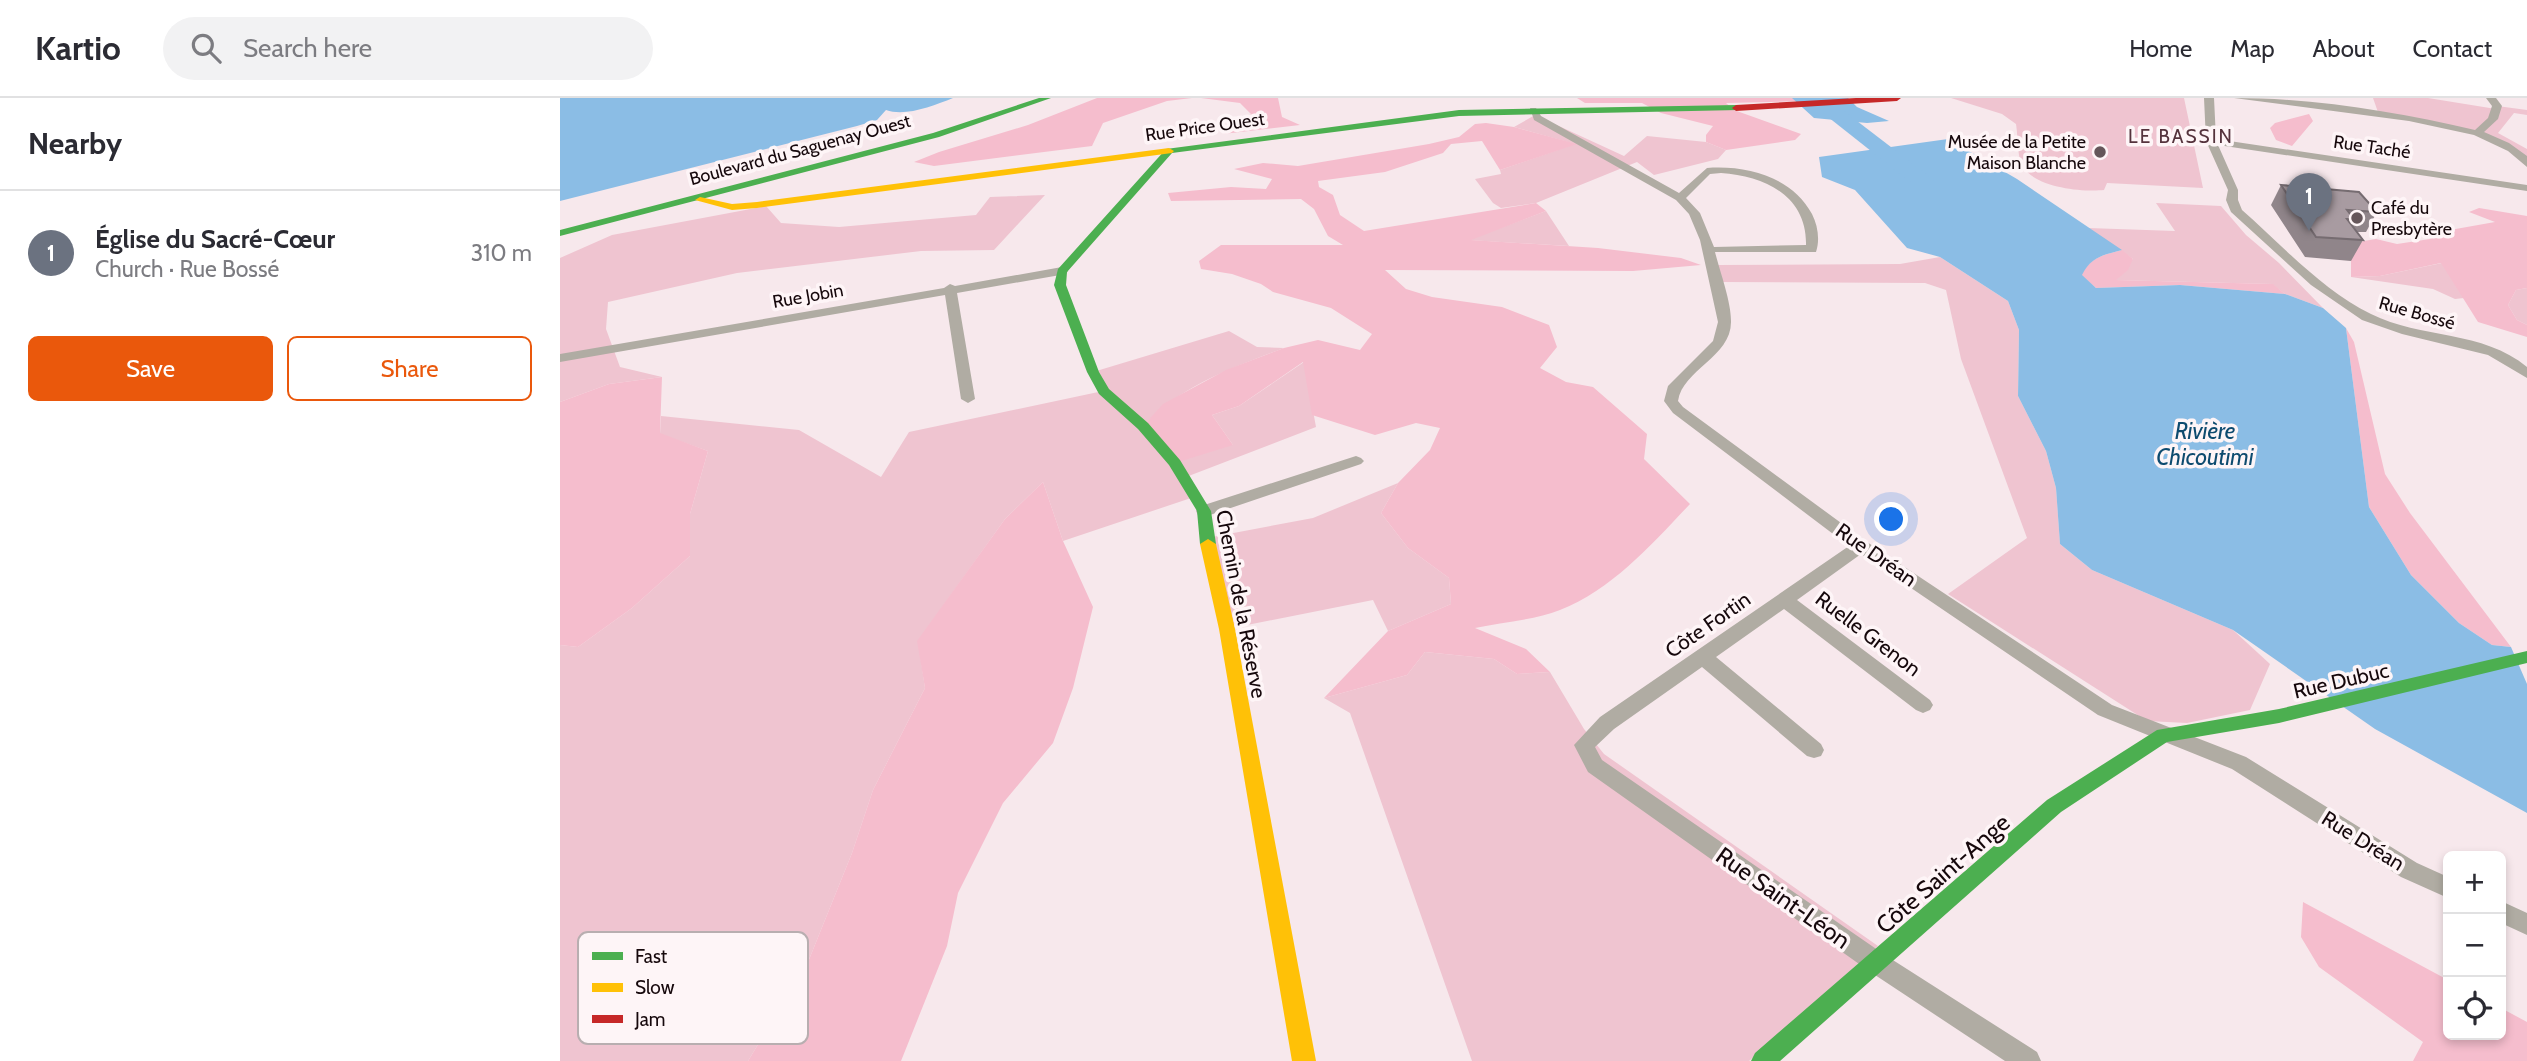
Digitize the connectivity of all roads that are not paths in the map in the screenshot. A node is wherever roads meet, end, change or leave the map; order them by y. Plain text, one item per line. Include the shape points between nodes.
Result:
1 (1016, 98) edge
2 (1047, 98) edge
3 (1896, 98) edge
4 (2209, 98) edge
5 (2239, 98) edge
6 (2491, 98) edge
7 (1533, 110) junction
8 (2477, 133) junction
9 (2211, 141) junction
10 (1169, 151) junction
11 (2527, 164) edge
12 (2527, 188) edge
13 (697, 196) junction
14 (1680, 198) junction
15 (560, 225) edge
16 (560, 233) edge
17 (1718, 249) dead end
18 (1062, 271) junction
19 (950, 288) junction
20 (2506, 356) junction
21 (560, 358) edge
22 (2527, 358) edge
23 (2527, 374) edge
24 (968, 399) dead end
25 (1356, 461) dead end
26 (1204, 511) junction
27 (1861, 546) junction
28 (1785, 600) junction
29 (1702, 656) junction
30 (2527, 657) edge
31 (1923, 705) dead end
32 (2163, 735) junction
33 (1584, 745) joint
34 (1814, 750) dead end
35 (2443, 886) edge
36 (2505, 914) edge
37 (2527, 924) edge
38 (1877, 963) junction
39 (1304, 1061) edge
40 (1763, 1061) edge
41 (2028, 1061) edge

1 - 13 street, Boulevard du Saguenay Ouest
2 - 13 street, Boulevard du Saguenay Ouest via 936,135
3 - 7 street, Rue Price Ouest via 1771,107
4 - 9 street, Rue Bossé
5 - 8 street via 2409,118
6 - 8 street via 2497,106 2493,119
7 - 10 street, Rue Price Ouest via 1403,118
7 - 14 street, Rue Dréan via 1537,118
8 - 11 street via 2505,146
9 - 12 street, Rue Taché
9 - 20 street, Rue Bossé via 2233,190 2237,212 2342,302 2394,328
10 - 13 street, Rue Price Ouest via 716,214 696,211
10 - 18 street
13 - 15 street, Boulevard du Saguenay Ouest
13 - 16 street, Boulevard du Saguenay Ouest
14 - 17 street via 1707,172 1741,172 1780,186 1810,222 1812,249
14 - 27 street, Rue Dréan via 1694,213 1706,240 1726,323 1719,342 1673,390 1671,401
18 - 19 street, Rue Jobin
18 - 26 street, Chemin de la Réserve via 1060,285 1093,372 1104,390 1175,463
19 - 21 street, Rue Jobin
19 - 24 street
20 - 22 street
20 - 23 street, Rue Bossé
25 - 26 street
26 - 39 street, Chemin de la Réserve
27 - 28 street, Côte Fortin
27 - 32 street, Rue Dréan via 2105,710
28 - 29 street, Côte Fortin
28 - 31 street, Ruelle Grenon
29 - 33 street, Côte Fortin via 1607,723
29 - 34 street
30 - 32 street, Rue Dubuc via 2279,716
32 - 35 street, Rue Dréan via 2239,763 2409,870
32 - 38 street, Côte Saint-Ange via 2054,806
33 - 38 street, Rue Saint-Léon via 1595,766
36 - 37 street
38 - 40 street, Côte Saint-Ange
38 - 41 street, Rue Saint-Léon

